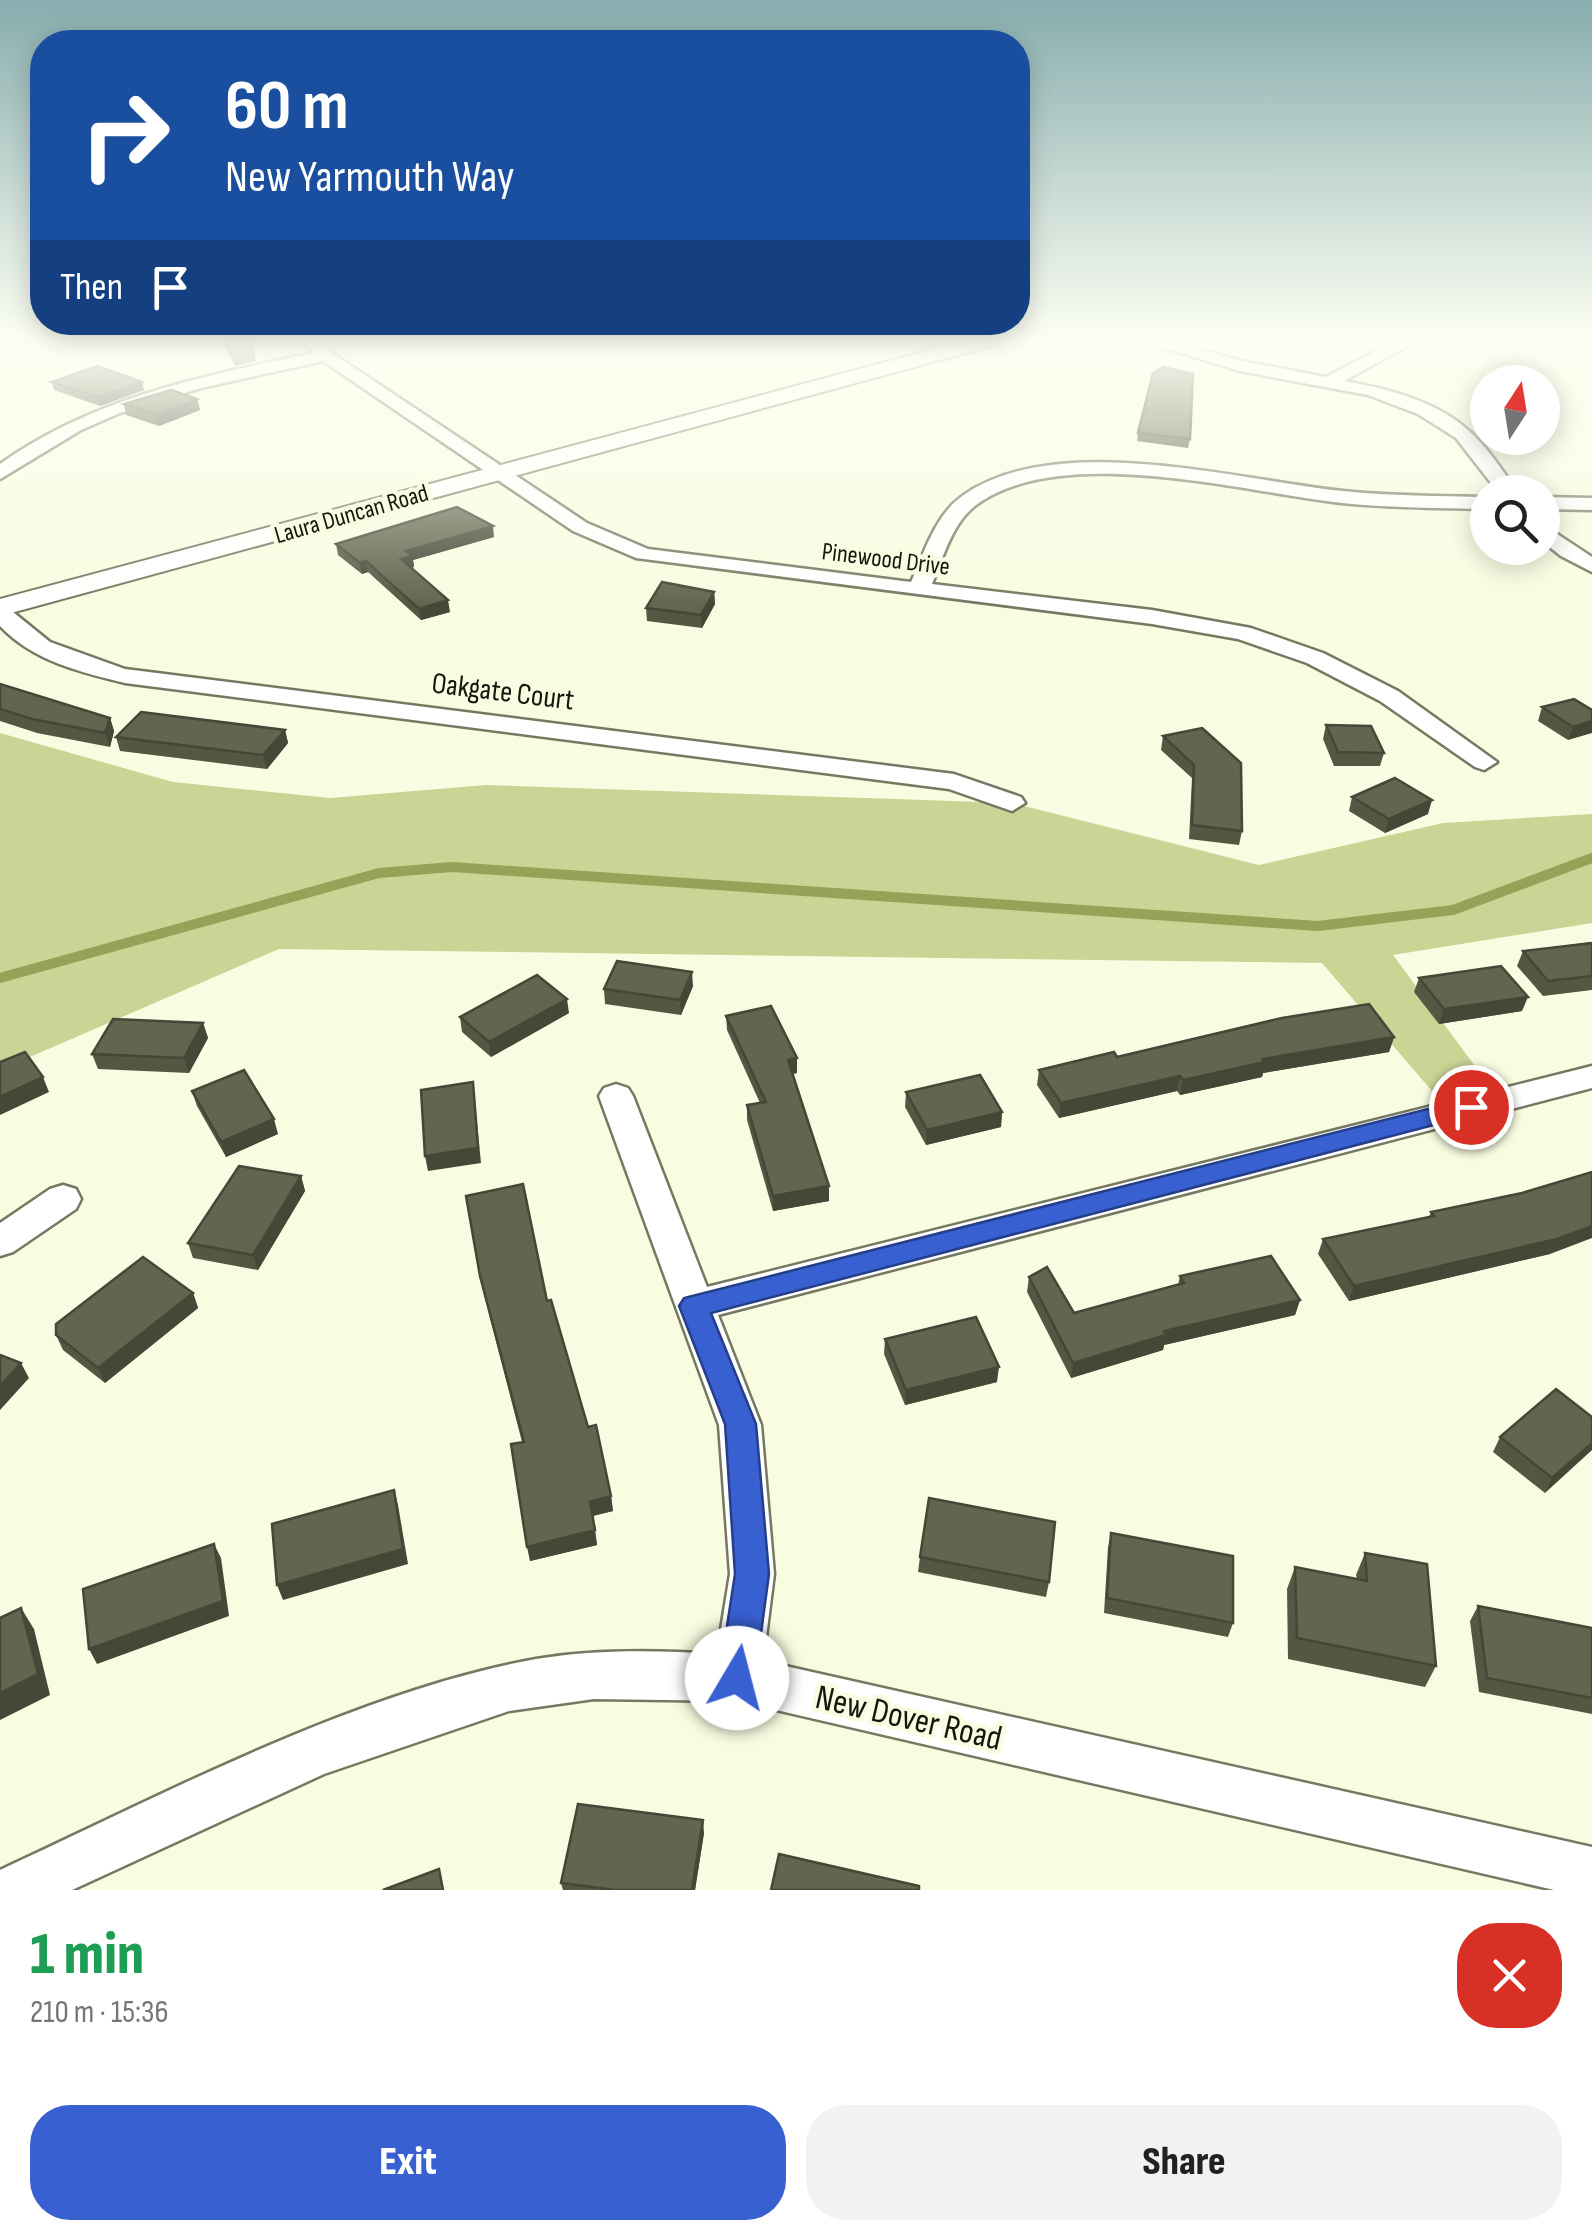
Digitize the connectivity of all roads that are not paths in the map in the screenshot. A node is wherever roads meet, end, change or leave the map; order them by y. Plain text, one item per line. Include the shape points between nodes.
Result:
1 (75, 428) edge
2 (435, 428) edge
3 (659, 428) edge
4 (1453, 428) edge
5 (498, 471) junction
6 (0, 474) edge
7 (1495, 475) edge
8 (1470, 502) edge
9 (1560, 504) edge
10 (1592, 504) edge
11 (1560, 545) edge
12 (1592, 566) edge
13 (918, 590) junction
14 (0, 611) edge
15 (1484, 762) dead end
16 (1012, 803) dead end
17 (1592, 1077) edge
18 (616, 1096) dead end
19 (63, 1198) dead end
20 (0, 1242) edge
21 (694, 1306) junction
22 (737, 1678) junction
23 (1592, 1872) edge
24 (15, 1890) edge

1 - 6 street
2 - 5 street, Pinewood Drive
3 - 5 street, Laura Duncan Road
4 - 7 street
5 - 13 street, Pinewood Drive via 580,527 642,554
5 - 14 street, Laura Duncan Road
8 - 13 street via 1342,497 1146,470 1045,474 1004,483 957,511
9 - 10 street
11 - 12 street
13 - 15 street, Pinewood Drive via 1243,632 1315,658 1388,696
14 - 16 street, Oakgate Court via 24,640 58,658 125,676 954,782
17 - 21 street
18 - 21 street
19 - 20 street
21 - 22 street via 740,1424 752,1574
22 - 23 street, New Dover Road
22 - 24 street, New Dover Road via 642,1672 510,1688 295,1760

